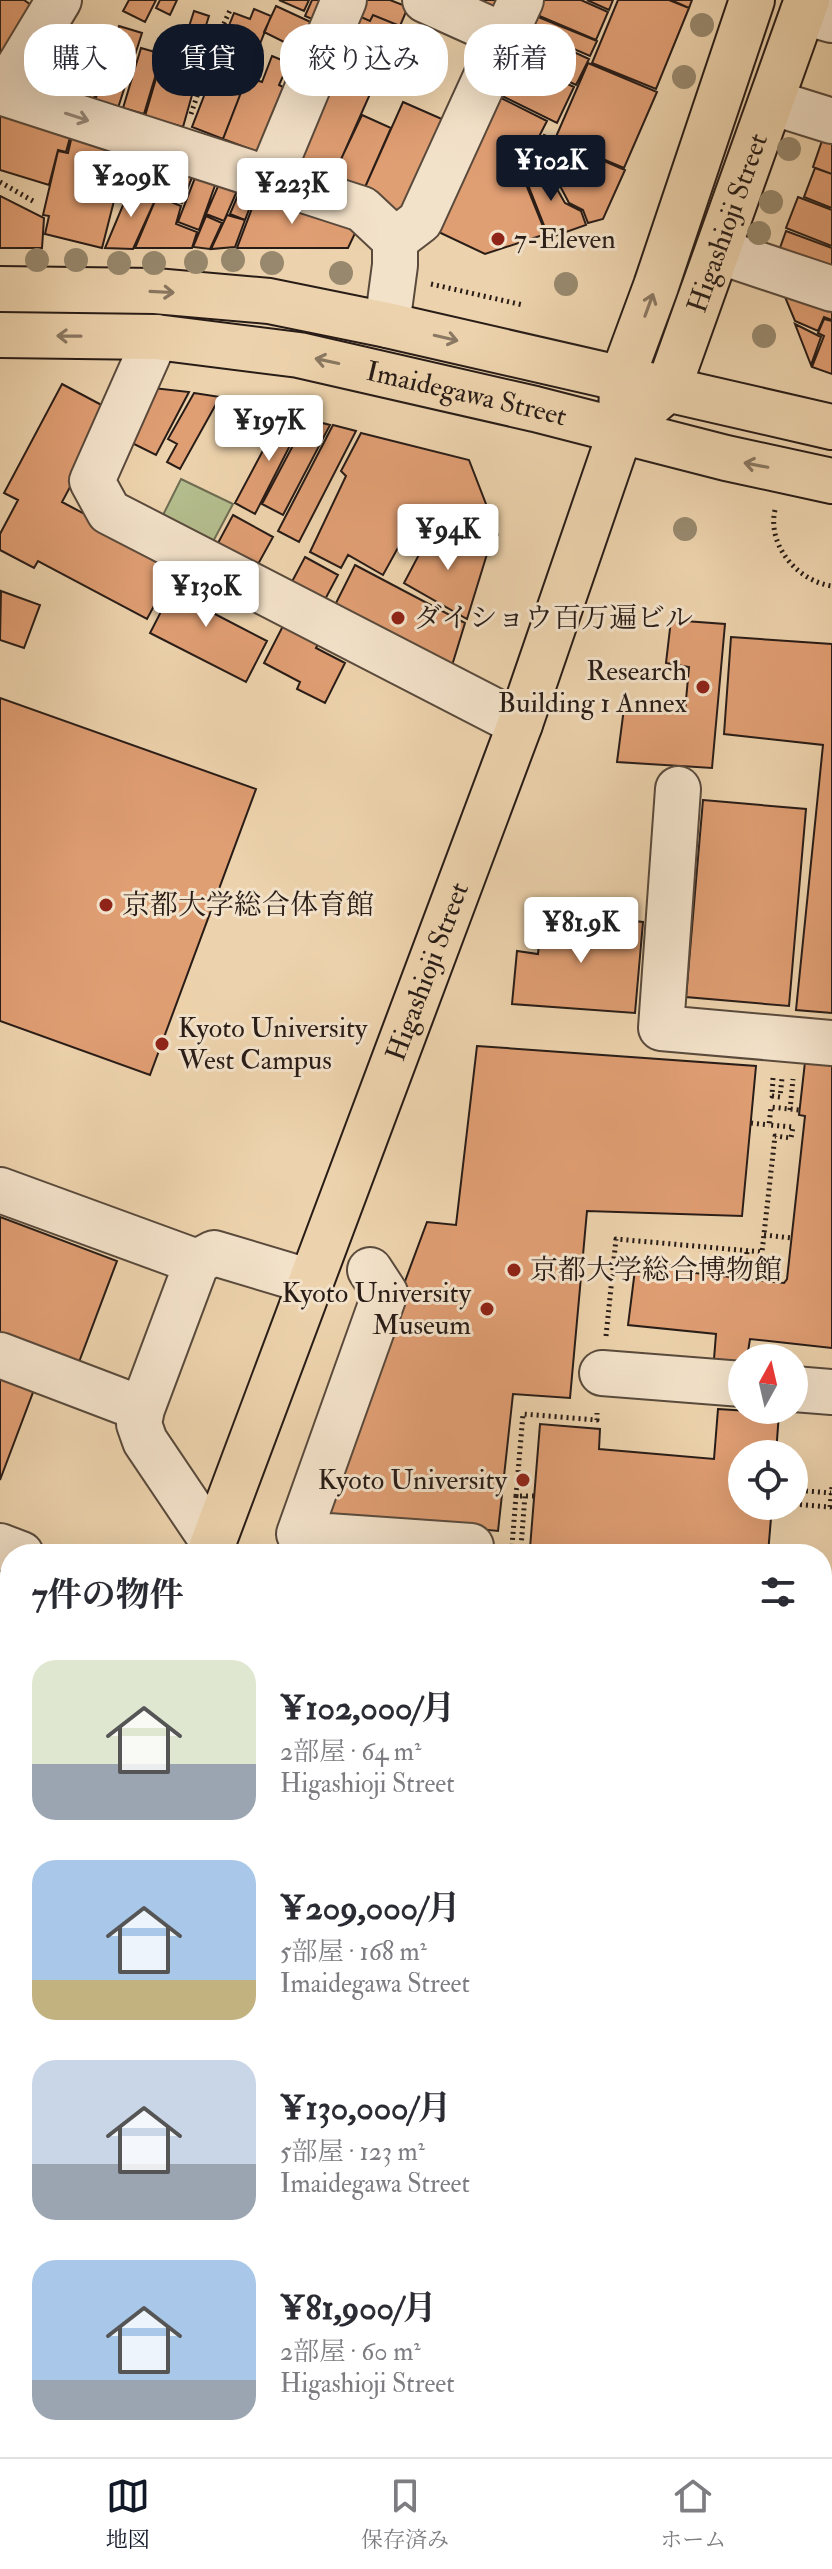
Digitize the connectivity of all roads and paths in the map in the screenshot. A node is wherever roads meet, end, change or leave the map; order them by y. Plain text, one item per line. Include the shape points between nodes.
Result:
1 (59, 0) edge
2 (344, 0) edge
3 (425, 0) edge
4 (752, 0) edge
5 (231, 8) dead end
6 (814, 10) edge
7 (513, 18) edge
8 (1, 93) edge
9 (771, 102) junction
10 (832, 121) edge
11 (177, 148) junction
12 (270, 178) junction
13 (0, 182) edge
14 (33, 201) dead end
15 (718, 251) junction
16 (394, 259) junction
17 (0, 289) edge
18 (832, 289) edge
19 (523, 305) dead end
20 (387, 325) junction
21 (0, 335) edge
22 (156, 337) junction
23 (622, 378) junction
24 (668, 389) junction
25 (832, 427) edge
26 (621, 430) junction
27 (832, 481) edge
28 (777, 497) dead end
29 (832, 586) edge
30 (520, 724) junction
31 (678, 789) dead end
32 (832, 1043) edge
33 (772, 1096) dead end
34 (771, 1107) junction
35 (799, 1110) dead end
36 (751, 1123) dead end
37 (769, 1125) junction
38 (0, 1190) edge
39 (764, 1235) junction
40 (792, 1238) dead end
41 (747, 1251) junction
42 (197, 1262) junction
43 (370, 1270) dead end
44 (745, 1278) dead end
45 (311, 1282) junction
46 (0, 1355) edge
47 (602, 1373) junction
48 (728, 1383) edge
49 (808, 1390) edge
50 (832, 1392) edge
51 (142, 1409) junction
52 (832, 1486) edge
53 (808, 1491) edge
54 (831, 1493) edge
55 (525, 1495) junction
56 (516, 1496) junction
57 (534, 1496) dead end
58 (808, 1505) edge
59 (831, 1507) edge
60 (209, 1544) edge
61 (213, 1544) edge
62 (442, 1544) edge
63 (512, 1544) edge
64 (521, 1544) edge

1 - 8 street
2 - 12 street
3 - 7 street
23 -> 4 main road, Higashioji Street
5 - 11 path
6 - 9 main road, Higashioji Street
7 - 16 street via 420,221
8 -> 11 street
9 - 10 street
9 - 15 main road, Higashioji Street
11 - 12 street
12 - 16 street via 362,209
13 - 14 path
15 - 18 street
15 - 24 main road, Higashioji Street
16 - 19 path via 465,291
16 - 20 street
17 -> 20 main road, Imaidegawa Street via 213,295
20 -> 23 main road, Imaidegawa Street
22 -> 21 main road, Imaidegawa Street
26 -> 22 main road, Imaidegawa Street via 299,355
22 - 30 street via 92,481 109,512
23 - 24 main road, Imaidegawa Street
23 - 26 main road, Higashioji Street
24 - 25 main road, Imaidegawa Street
24 - 26 main road, Higashioji Street
27 -> 26 main road, Imaidegawa Street
26 - 30 main road, Higashioji Street
28 - 29 path via 772,521 788,562
30 - 45 main road, Higashioji Street
31 - 32 street via 661,1028
33 - 34 path
34 - 35 path
34 - 37 path
36 - 37 path
37 - 39 path via 793,1127 791,1138 775,1136
38 - 42 street
39 - 40 path
39 - 41 path via 762,1252
41 - 44 path
41 - 47 path via 616,1239
42 - 45 street via 214,1253
42 - 51 street
43 - 62 street via 385,1293 299,1534
45 - 61 main road, Higashioji Street
46 - 51 street
47 - 48 street
47 - 56 path via 597,1420 523,1414
49 - 50 street
51 - 60 street via 139,1424 145,1441
52 - 54 path
53 - 54 path
54 - 59 path
55 - 56 path
55 - 57 path
55 - 64 path
56 - 63 path
58 - 59 path

